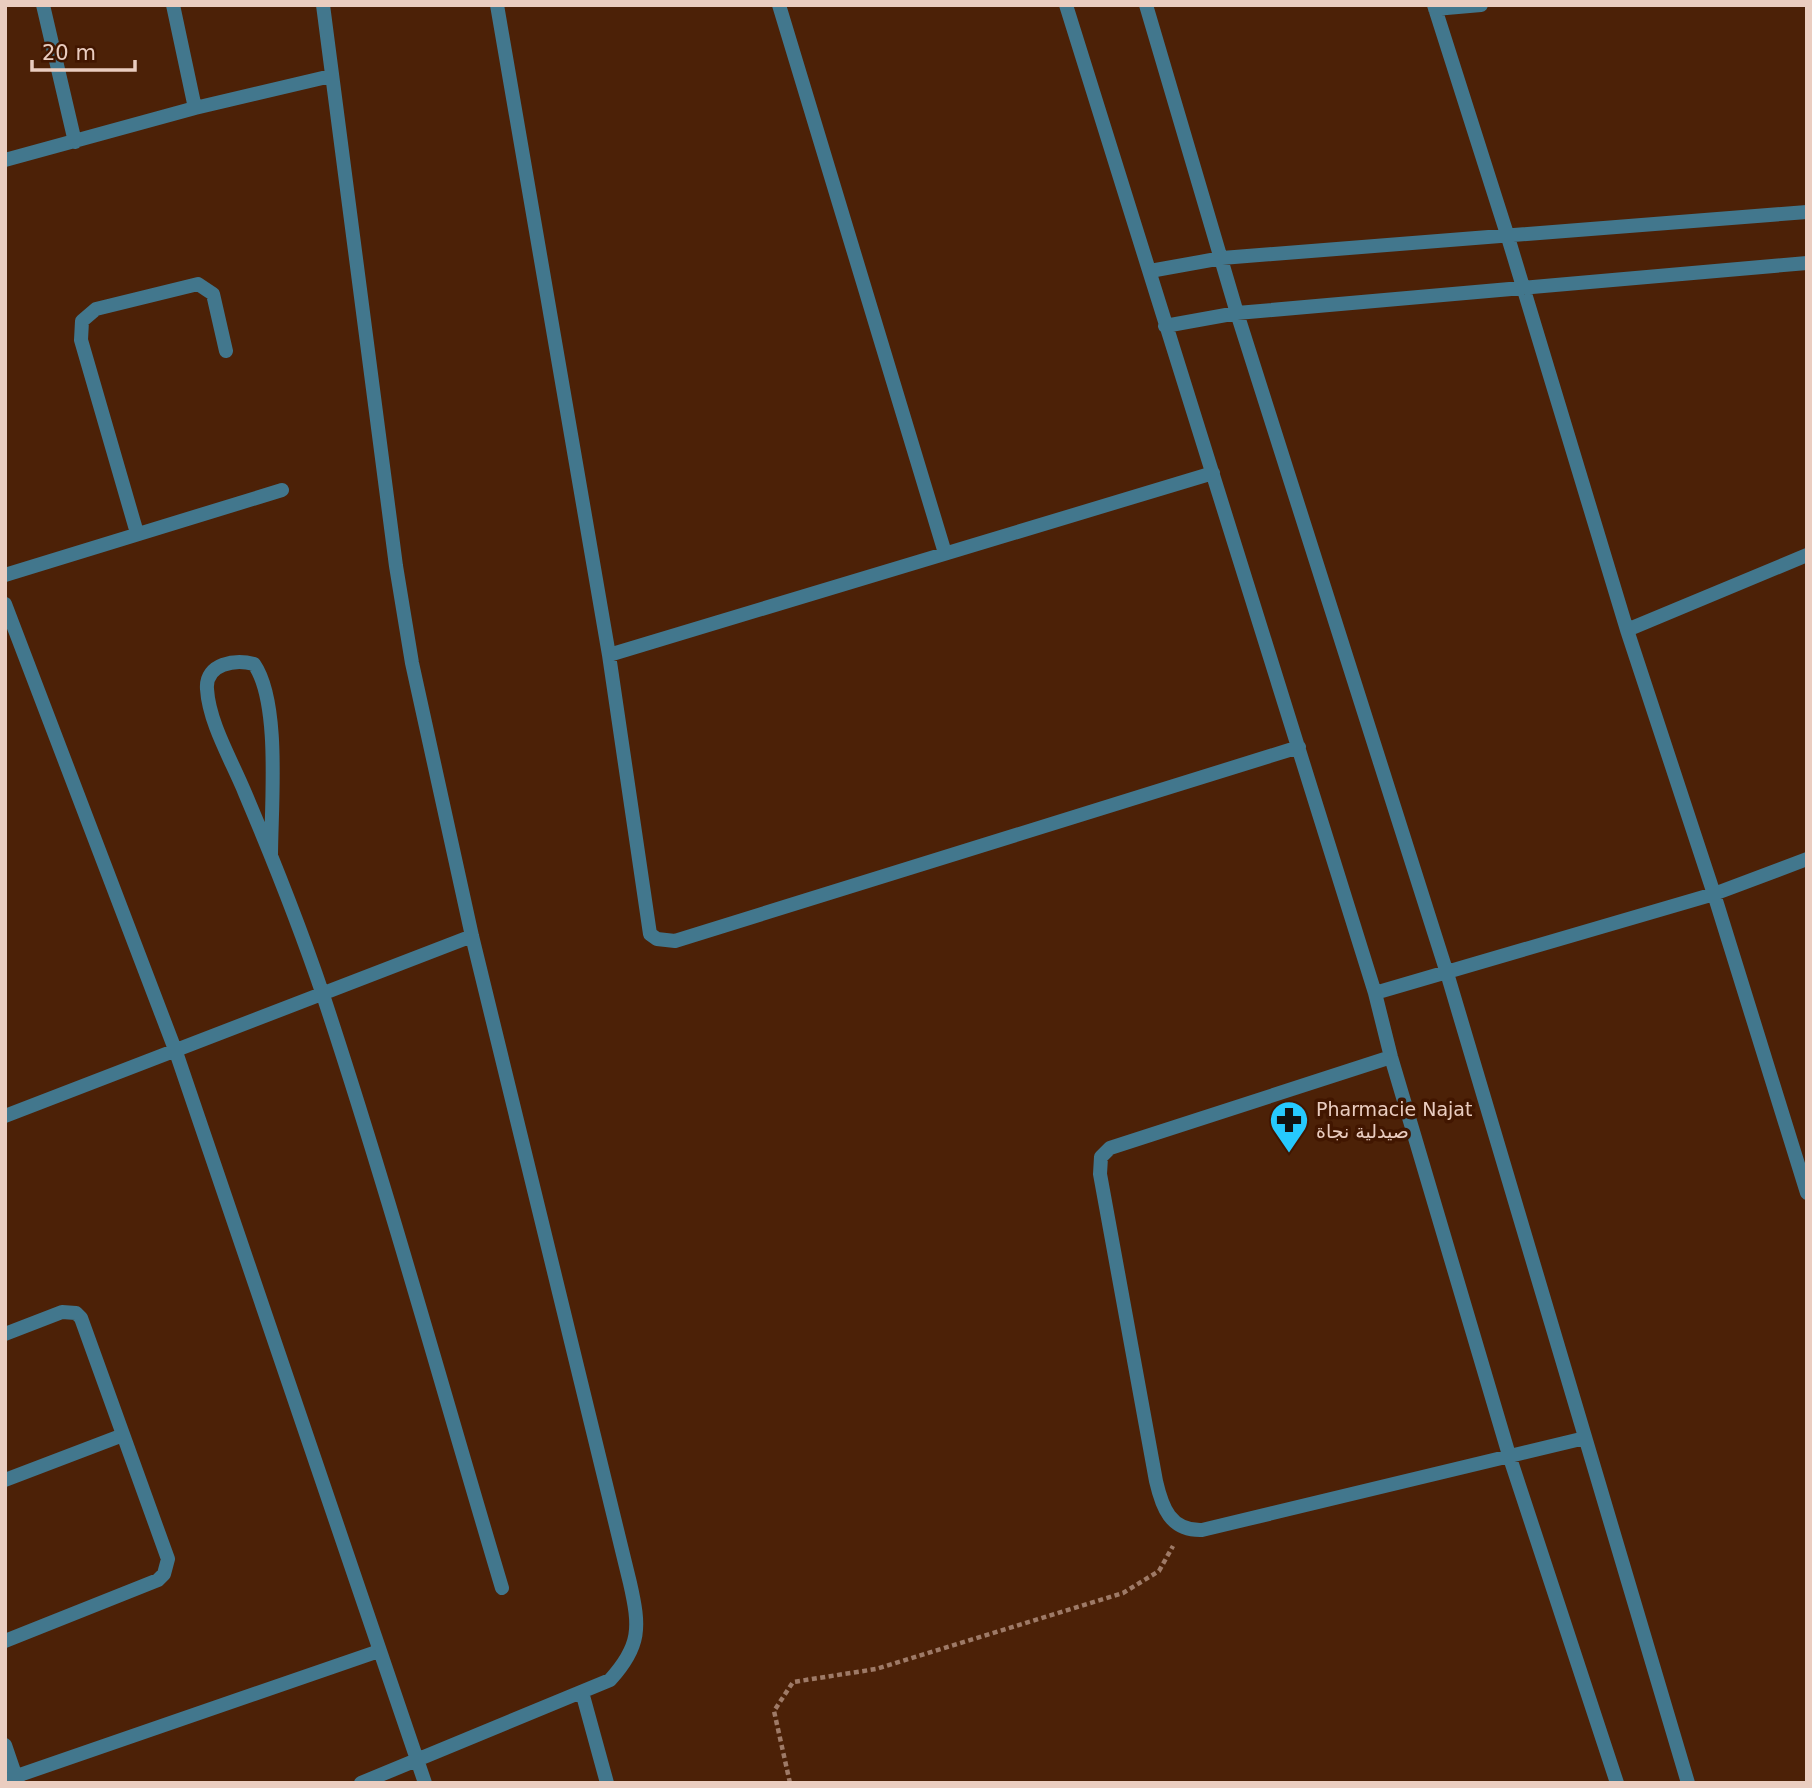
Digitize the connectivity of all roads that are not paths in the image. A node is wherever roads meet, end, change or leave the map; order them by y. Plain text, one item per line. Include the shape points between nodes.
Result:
1 (43, 5) edge
2 (173, 5) edge
3 (323, 5) edge
4 (497, 5) edge
5 (779, 5) edge
6 (1066, 5) edge
7 (1146, 5) edge
8 (1481, 5) edge
9 (1434, 7) edge
10 (331, 76) junction
11 (195, 108) junction
12 (75, 142) junction
13 (5, 160) edge
14 (1807, 212) edge
15 (1507, 234) junction
16 (1222, 258) junction
17 (1807, 263) edge
18 (1150, 271) junction
19 (1522, 287) junction
20 (1237, 313) junction
21 (1165, 326) junction
22 (226, 351) dead end
23 (1213, 473) junction
24 (282, 490) dead end
25 (137, 533) junction
26 (945, 553) junction
27 (1807, 555) edge
28 (5, 575) edge
29 (5, 604) edge
30 (1627, 629) junction
31 (609, 655) junction
32 (1299, 747) junction
33 (271, 856) junction
34 (1807, 859) edge
35 (1714, 894) junction
36 (472, 936) junction
37 (1447, 973) junction
38 (1375, 993) junction
39 (323, 995) junction
40 (176, 1052) junction
41 (1391, 1057) junction
42 (5, 1116) edge
43 (1803, 1169) edge
44 (1807, 1193) edge
45 (5, 1334) edge
46 (123, 1435) junction
47 (1585, 1438) junction
48 (1509, 1455) junction
49 (5, 1480) edge
50 (502, 1588) dead end
51 (5, 1641) edge
52 (379, 1651) junction
53 (582, 1692) junction
54 (5, 1745) edge
55 (419, 1761) junction
56 (13, 1780) edge
57 (361, 1783) edge
58 (425, 1783) edge
59 (607, 1783) edge
60 (1617, 1783) edge
61 (1688, 1783) edge

1 - 12 street
2 - 11 street
3 - 10 street
4 - 31 street
5 - 26 street
6 - 18 street
7 - 16 street
8 - 9 street
9 - 15 street
10 - 11 street
10 - 36 street via 396,566 412,663
11 - 12 street
12 - 13 street
14 - 15 street
15 - 16 street
15 - 19 street
16 - 18 street
16 - 20 street
17 - 19 street
18 - 21 street
19 - 20 street
19 - 30 street
20 - 21 street
20 - 37 street
21 - 23 street
22 - 25 street via 213,294 198,284 96,309 82,321 81,340
23 - 26 street
23 - 32 street
24 - 25 street
25 - 28 street
26 - 31 street
27 - 30 street
29 - 40 street
30 - 35 street
31 - 32 street via 646,918 650,934 666,941
32 - 38 street
33 - 33 street via 266,684 254,664 227,663 214,670 207,689
33 - 39 street
34 - 35 street
35 - 37 street
35 - 43 street
36 - 39 street
36 - 53 street via 636,1608 638,1635 628,1660 610,1680
37 - 38 street
37 - 47 street
38 - 41 street
39 - 40 street
39 - 50 street
40 - 42 street
40 - 52 street
41 - 48 street
41 - 48 street via 1110,1148 1101,1157 1100,1174 1156,1481 1167,1515 1184,1527 1202,1530
43 - 44 street
45 - 46 street via 62,1312 76,1313
46 - 49 street
46 - 51 street via 168,1559 164,1574
47 - 48 street
47 - 61 street
48 - 60 street
52 - 55 street
52 - 56 street
53 - 55 street
53 - 59 street
54 - 56 street
55 - 57 street
55 - 58 street

